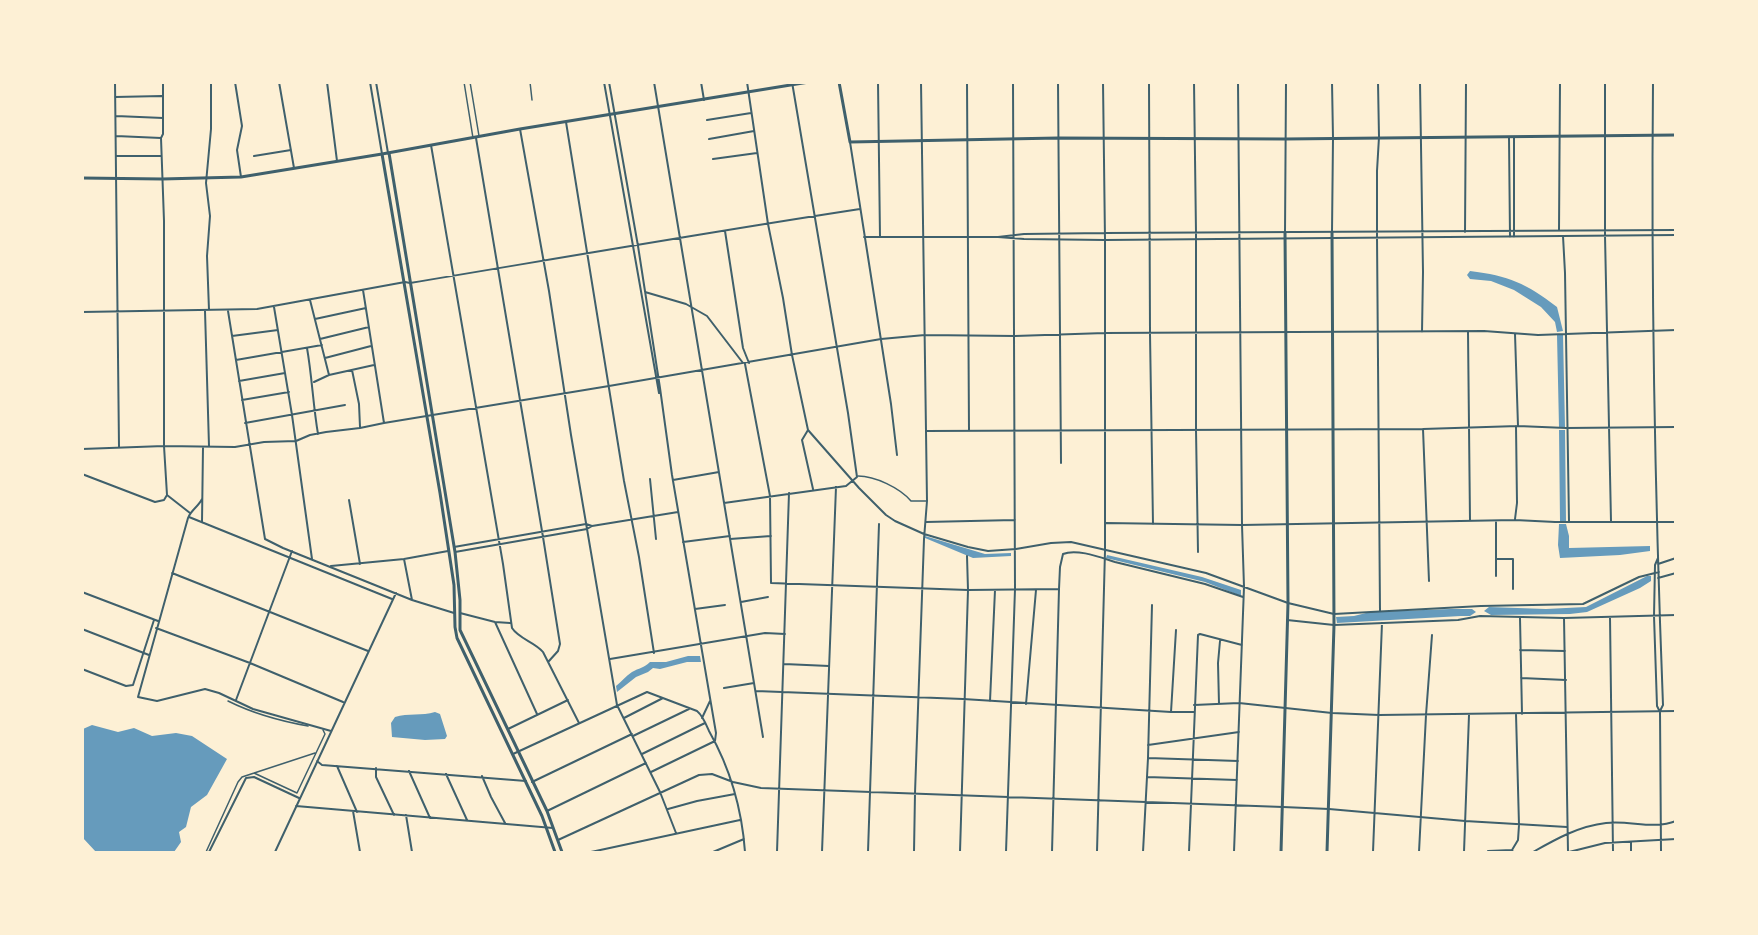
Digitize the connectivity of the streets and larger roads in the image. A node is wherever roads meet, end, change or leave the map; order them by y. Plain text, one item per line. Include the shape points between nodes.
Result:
1 (115, 82) edge
2 (163, 82) edge
3 (211, 82) edge
4 (235, 82) edge
5 (279, 82) edge
6 (327, 82) edge
7 (370, 82) edge
8 (376, 82) edge
9 (464, 82) edge
10 (470, 82) edge
11 (530, 82) edge
12 (604, 82) edge
13 (609, 82) edge
14 (654, 82) edge
15 (701, 82) edge
16 (747, 82) edge
17 (809, 82) edge
18 (839, 82) edge
19 (878, 82) edge
20 (921, 82) edge
21 (967, 82) edge
22 (1013, 82) edge
23 (1058, 82) edge
24 (1103, 82) edge
25 (1149, 82) edge
26 (1194, 82) edge
27 (1238, 82) edge
28 (1286, 82) edge
29 (1332, 82) edge
30 (1378, 82) edge
31 (1420, 82) edge
32 (1466, 82) edge
33 (1560, 82) edge
34 (1605, 82) edge
35 (1653, 82) edge
36 (792, 84) edge
37 (748, 92) junction
38 (162, 96) junction
39 (115, 97) junction
40 (532, 100) dead end
41 (704, 100) junction
42 (658, 107) junction
43 (751, 113) junction
44 (611, 114) junction
45 (116, 117) junction
46 (162, 118) junction
47 (707, 120) dead end
48 (566, 122) junction
49 (520, 129) junction
50 (754, 131) junction
51 (1676, 135) edge
52 (116, 136) junction
53 (1509, 136) junction
54 (1515, 136) junction
55 (1560, 136) junction
56 (1604, 136) junction
57 (1652, 136) junction
58 (1380, 137) junction
59 (1421, 137) junction
60 (161, 138) junction
61 (476, 138) junction
62 (1058, 138) junction
63 (1103, 138) junction
64 (1150, 138) junction
65 (1195, 138) junction
66 (1238, 138) junction
67 (1334, 138) junction
68 (1466, 138) junction
69 (709, 139) dead end
70 (1013, 139) junction
71 (1285, 139) junction
72 (922, 140) junction
73 (968, 140) junction
74 (878, 141) junction
75 (850, 142) junction
76 (430, 145) junction
77 (291, 150) junction
78 (388, 153) junction
79 (757, 153) junction
80 (382, 154) junction
81 (116, 156) junction
82 (161, 156) junction
83 (254, 156) dead end
84 (712, 159) dead end
85 (337, 161) junction
86 (294, 169) junction
87 (1510, 176) junction
88 (1514, 176) junction
89 (241, 177) junction
90 (82, 178) edge
91 (116, 178) junction
92 (206, 178) junction
93 (162, 179) junction
94 (860, 209) junction
95 (814, 216) junction
96 (768, 224) junction
97 (1605, 230) junction
98 (1652, 230) junction
99 (1676, 230) edge
100 (725, 231) junction
101 (1422, 231) junction
102 (1465, 231) junction
103 (1512, 231) junction
104 (1558, 231) junction
105 (1105, 232) junction
106 (1332, 232) junction
107 (1377, 232) junction
108 (1151, 233) junction
109 (1197, 233) junction
110 (1240, 233) junction
111 (1285, 233) junction
112 (1060, 234) junction
113 (1652, 235) junction
114 (1676, 235) edge
115 (1464, 236) junction
116 (1558, 236) junction
117 (1563, 236) junction
118 (1605, 236) junction
119 (864, 237) junction
120 (880, 237) junction
121 (924, 237) junction
122 (969, 237) junction
123 (1014, 237) junction
124 (1332, 237) junction
125 (1377, 237) junction
126 (1422, 237) junction
127 (1512, 237) junction
128 (680, 238) junction
129 (1240, 238) junction
130 (1060, 239) junction
131 (1151, 239) junction
132 (1196, 239) junction
133 (1286, 239) junction
134 (1105, 240) junction
135 (638, 246) junction
136 (633, 247) junction
137 (587, 253) junction
138 (543, 262) junction
139 (498, 269) junction
140 (453, 276) junction
141 (405, 282) junction
142 (410, 283) junction
143 (363, 290) junction
144 (645, 292) junction
145 (310, 300) junction
146 (274, 307) junction
147 (692, 307) junction
148 (366, 308) junction
149 (228, 310) junction
150 (207, 311) junction
151 (82, 312) edge
152 (165, 312) junction
153 (118, 313) junction
154 (315, 319) junction
155 (369, 327) junction
156 (278, 330) junction
157 (1653, 330) junction
158 (1676, 330) edge
159 (1378, 332) junction
160 (1422, 332) junction
161 (1468, 332) junction
162 (1105, 333) junction
163 (1196, 333) junction
164 (1240, 333) junction
165 (1285, 333) junction
166 (1332, 333) junction
167 (1565, 333) junction
168 (1607, 333) junction
169 (1150, 334) junction
170 (1515, 334) junction
171 (925, 335) junction
172 (1060, 335) junction
173 (232, 336) junction
174 (970, 336) junction
175 (1015, 336) junction
176 (320, 339) junction
177 (881, 339) junction
178 (322, 345) junction
179 (371, 346) junction
180 (836, 347) junction
181 (307, 348) junction
182 (282, 352) junction
183 (792, 355) junction
184 (325, 358) junction
185 (235, 360) junction
186 (746, 363) junction
187 (374, 365) junction
188 (352, 370) junction
189 (702, 370) junction
190 (285, 373) junction
191 (329, 375) junction
192 (657, 377) junction
193 (239, 381) junction
194 (313, 382) junction
195 (609, 386) junction
196 (289, 392) junction
197 (565, 393) junction
198 (242, 400) junction
199 (520, 401) junction
200 (345, 405) dead end
201 (476, 409) junction
202 (314, 410) junction
203 (292, 415) junction
204 (426, 416) junction
205 (431, 416) junction
206 (245, 423) junction
207 (384, 423) junction
208 (1517, 426) junction
209 (1655, 426) junction
210 (1469, 427) junction
211 (1609, 427) junction
212 (1676, 427) edge
213 (360, 428) junction
214 (1333, 428) junction
215 (1379, 428) junction
216 (1566, 428) junction
217 (1286, 429) junction
218 (1423, 429) junction
219 (807, 430) junction
220 (1015, 430) junction
221 (1061, 430) junction
222 (1152, 430) junction
223 (1196, 430) junction
224 (1242, 430) junction
225 (926, 431) junction
226 (969, 431) junction
227 (1106, 431) junction
228 (318, 434) junction
229 (296, 441) junction
230 (164, 446) junction
231 (249, 446) junction
232 (119, 447) junction
233 (203, 447) junction
234 (209, 447) junction
235 (82, 449) edge
236 (897, 455) dead end
237 (1061, 463) dead end
238 (719, 472) junction
239 (82, 474) edge
240 (857, 476) junction
241 (650, 479) dead end
242 (673, 480) junction
243 (853, 481) junction
244 (836, 486) junction
245 (813, 489) junction
246 (789, 493) junction
247 (168, 495) junction
248 (770, 496) junction
249 (202, 499) junction
250 (348, 500) dead end
251 (927, 501) junction
252 (724, 503) junction
253 (678, 512) junction
254 (190, 513) junction
255 (653, 516) junction
256 (189, 518) junction
257 (631, 519) junction
258 (1015, 520) junction
259 (1515, 520) junction
260 (1496, 521) junction
261 (202, 522) junction
262 (926, 522) junction
263 (1427, 522) junction
264 (1470, 522) junction
265 (1569, 522) junction
266 (1611, 522) junction
267 (1656, 522) junction
268 (1676, 522) edge
269 (1334, 523) junction
270 (586, 524) junction
271 (879, 524) dead end
272 (1105, 524) junction
273 (1153, 524) junction
274 (1288, 524) junction
275 (1380, 524) junction
276 (1198, 525) junction
277 (1242, 525) junction
278 (592, 526) junction
279 (587, 529) junction
280 (543, 534) junction
281 (924, 534) junction
282 (771, 536) junction
283 (730, 537) junction
284 (656, 539) dead end
285 (498, 540) junction
286 (683, 542) junction
287 (499, 544) junction
288 (1016, 549) junction
289 (454, 550) junction
290 (292, 551) junction
291 (448, 551) junction
292 (1105, 551) junction
293 (1198, 552) dead end
294 (967, 556) dead end
295 (289, 558) junction
296 (1105, 558) junction
297 (1676, 558) edge
298 (404, 559) junction
299 (1496, 559) junction
300 (312, 560) junction
301 (360, 564) junction
302 (1657, 564) junction
303 (328, 567) junction
304 (1657, 572) junction
305 (172, 573) junction
306 (1676, 573) edge
307 (1496, 576) dead end
308 (1657, 578) junction
309 (1429, 580) dead end
310 (786, 584) junction
311 (832, 586) junction
312 (876, 587) junction
313 (1244, 587) junction
314 (922, 588) junction
315 (1015, 589) junction
316 (1036, 589) junction
317 (1059, 589) junction
318 (1513, 589) dead end
319 (968, 590) junction
320 (995, 590) junction
321 (82, 592) edge
322 (396, 593) junction
323 (768, 597) dead end
324 (1243, 597) junction
325 (393, 599) junction
326 (412, 600) junction
327 (741, 602) junction
328 (1288, 603) junction
329 (725, 605) dead end
330 (1152, 605) dead end
331 (695, 609) junction
332 (1380, 611) junction
333 (269, 613) junction
334 (460, 613) junction
335 (455, 614) junction
336 (1334, 614) junction
337 (1676, 615) edge
338 (1654, 616) junction
339 (1659, 616) junction
340 (1610, 617) junction
341 (1520, 618) junction
342 (1564, 618) junction
343 (154, 620) junction
344 (1287, 620) junction
345 (159, 621) junction
346 (495, 622) junction
347 (511, 623) junction
348 (1382, 623) junction
349 (1334, 625) junction
350 (156, 628) junction
351 (82, 629) edge
352 (1176, 630) dead end
353 (785, 634) junction
354 (1432, 635) dead end
355 (747, 637) junction
356 (1221, 639) junction
357 (700, 645) junction
358 (1242, 645) junction
359 (1520, 650) junction
360 (369, 651) junction
361 (1565, 651) junction
362 (144, 653) junction
363 (654, 653) junction
364 (471, 654) junction
365 (149, 655) junction
366 (466, 656) junction
367 (610, 659) junction
368 (549, 662) junction
369 (250, 663) junction
370 (476, 663) junction
371 (784, 664) junction
372 (471, 665) junction
373 (829, 666) junction
374 (82, 669) edge
375 (1521, 678) junction
376 (1566, 680) junction
377 (754, 683) junction
378 (724, 688) dead end
379 (756, 691) junction
380 (782, 691) junction
381 (828, 693) junction
382 (872, 696) junction
383 (918, 697) junction
384 (663, 698) junction
385 (963, 699) junction
386 (568, 700) junction
387 (228, 701) dead end
388 (236, 701) junction
389 (710, 701) junction
390 (990, 701) junction
391 (1010, 702) junction
392 (345, 703) junction
393 (1239, 703) junction
394 (1026, 704) junction
395 (1219, 704) junction
396 (617, 705) junction
397 (1055, 705) junction
398 (1194, 705) junction
399 (689, 708) junction
400 (1284, 708) junction
401 (1101, 709) junction
402 (1148, 711) junction
403 (1660, 711) junction
404 (1676, 711) edge
405 (1172, 712) junction
406 (1194, 712) junction
407 (1332, 713) junction
408 (1567, 713) junction
409 (1610, 713) junction
410 (537, 714) junction
411 (1516, 714) junction
412 (1522, 714) junction
413 (1379, 715) junction
414 (1426, 715) junction
415 (1469, 715) junction
416 (624, 718) junction
417 (702, 718) junction
418 (579, 723) junction
419 (705, 723) junction
420 (323, 728) junction
421 (508, 729) junction
422 (331, 730) junction
423 (1239, 732) junction
424 (632, 735) junction
425 (763, 737) dead end
426 (1193, 738) junction
427 (715, 741) junction
428 (1148, 745) junction
429 (519, 752) junction
430 (316, 753) junction
431 (513, 754) junction
432 (642, 754) junction
433 (1148, 758) junction
434 (1193, 759) junction
435 (317, 761) junction
436 (1238, 761) junction
437 (646, 763) junction
438 (337, 766) junction
439 (376, 768) junction
440 (409, 771) junction
441 (651, 772) junction
442 (254, 773) junction
443 (446, 774) junction
444 (482, 777) junction
445 (1147, 777) junction
446 (1192, 779) junction
447 (1237, 780) junction
448 (526, 781) junction
449 (532, 782) junction
450 (733, 782) junction
451 (778, 788) junction
452 (825, 791) junction
453 (660, 792) junction
454 (870, 792) junction
455 (915, 793) junction
456 (735, 794) junction
457 (961, 796) junction
458 (1008, 797) junction
459 (300, 798) junction
460 (1054, 798) junction
461 (1098, 800) junction
462 (1145, 801) junction
463 (1191, 803) junction
464 (1236, 804) junction
465 (296, 806) junction
466 (1283, 807) junction
467 (668, 809) junction
468 (1329, 809) junction
469 (353, 811) junction
470 (547, 811) junction
471 (357, 812) junction
472 (1375, 814) junction
473 (394, 815) junction
474 (406, 815) junction
475 (1421, 817) junction
476 (430, 818) junction
477 (467, 820) junction
478 (740, 820) junction
479 (1676, 820) edge
480 (1465, 821) junction
481 (505, 823) junction
482 (1611, 823) junction
483 (1519, 825) junction
484 (1661, 825) junction
485 (547, 827) junction
486 (1567, 827) junction
487 (553, 828) junction
488 (676, 833) junction
489 (1567, 833) junction
490 (744, 839) junction
491 (1676, 839) edge
492 (558, 840) junction
493 (1661, 840) junction
494 (1612, 842) junction
495 (1631, 842) junction
496 (1488, 851) dead end
497 (1513, 851) edge
498 (207, 852) edge
499 (275, 852) edge
500 (360, 852) edge
501 (412, 852) edge
502 (555, 852) edge
503 (562, 852) edge
504 (591, 852) edge
505 (713, 852) edge
506 (745, 852) edge
507 (777, 852) edge
508 (822, 852) edge
509 (868, 852) edge
510 (914, 852) edge
511 (960, 852) edge
512 (1006, 852) edge
513 (1052, 852) edge
514 (1097, 852) edge
515 (1143, 852) edge
516 (1189, 852) edge
517 (1234, 852) edge
518 (1281, 852) edge
519 (1327, 852) edge
520 (1373, 852) edge
521 (1419, 852) edge
522 (1464, 852) edge
523 (1533, 852) edge
524 (1568, 852) edge
525 (1613, 852) edge
526 (1631, 852) edge
527 (1661, 852) edge

1 - 39 street
2 - 38 street
3 - 92 street
4 - 89 street via 242,126 237,150
5 - 77 street
6 - 85 street
7 - 80 street
8 - 78 street
9 - 61 street
10 - 61 street
11 - 40 street
12 - 44 street
13 - 44 street
14 - 42 street
15 - 41 street
16 - 37 street
17 - 36 street
18 - 75 street
19 - 74 street
20 - 72 street
21 - 73 street
22 - 70 street
23 - 62 street
24 - 63 street
25 - 64 street
26 - 65 street
27 - 66 street
28 - 71 street
29 - 67 street
30 - 58 street
31 - 59 street
32 - 68 street
33 - 55 street
34 - 56 street
35 - 57 street
36 - 37 street
36 - 95 street
37 - 41 street
37 - 43 street
38 - 39 street
38 - 46 street
39 - 45 street
41 - 42 street
42 - 44 street
42 - 128 street
43 - 47 street
43 - 50 street
44 - 48 street
44 - 135 street
44 - 136 street
45 - 46 street
45 - 52 street
46 - 60 street
48 - 49 street
48 - 137 street
49 - 61 street
49 - 138 street
50 - 69 street
50 - 79 street
51 - 57 street
52 - 60 street
52 - 81 street
53 - 54 street
53 - 68 street
53 - 87 street
54 - 55 street
54 - 88 street
55 - 56 street
55 - 104 street
56 - 57 street
56 - 97 street
57 - 98 street
58 - 59 street
58 - 67 street
58 - 107 street
59 - 68 street
59 - 101 street
60 - 82 street
61 - 76 street
61 - 139 street
62 - 63 street
62 - 70 street
62 - 112 street
63 - 64 street
63 - 105 street
64 - 65 street
64 - 108 street
65 - 66 street
65 - 109 street
66 - 71 street
66 - 110 street
67 - 71 street
67 - 106 street
68 - 102 street
70 - 73 street
70 - 123 street
71 - 111 street
72 - 73 street
72 - 74 street
72 - 121 street
73 - 122 street
74 - 75 street
74 - 120 street
75 - 94 street
76 - 78 street
76 - 140 street
77 - 83 street
77 - 86 street
78 - 80 street
78 - 142 street
79 - 84 street
79 - 96 street
80 - 85 street
80 - 141 street
81 - 82 street
81 - 91 street
82 - 93 street
85 - 86 street
86 - 89 street
87 - 88 street
87 - 103 street
88 - 103 street
89 - 92 street
90 - 91 street
91 - 93 street
91 - 153 street
92 - 93 street
92 - 150 street via 210,216
93 - 152 street
94 - 95 street
94 - 119 street
95 - 96 street
95 - 180 street
96 - 100 street
96 - 183 street
97 - 98 street
97 - 104 street
97 - 118 street
98 - 99 street
98 - 113 street
100 - 128 street
100 - 186 street
101 - 102 street
101 - 107 street
101 - 126 street
102 - 103 street
102 - 115 street
103 - 104 street
103 - 127 street
104 - 116 street
105 - 108 street
105 - 112 street
105 - 134 street
106 - 107 street
106 - 111 street
106 - 124 street
107 - 125 street
108 - 109 street
108 - 131 street
109 - 110 street
109 - 132 street
110 - 111 street
110 - 129 street
111 - 133 street
112 - 123 street
112 - 130 street
113 - 114 street
113 - 118 street
113 - 157 street
115 - 126 street
115 - 127 street
116 - 117 street
116 - 127 street
117 - 118 street
117 - 167 street
118 - 168 street
119 - 120 street
119 - 177 street
120 - 121 street
121 - 122 street
121 - 171 street
122 - 123 street
122 - 174 street
123 - 130 street
123 - 175 street
124 - 125 street
124 - 133 street
124 - 166 street
125 - 126 street
125 - 159 street
126 - 160 street
128 - 135 street
128 - 147 street
129 - 132 street
129 - 133 street
129 - 164 street
130 - 134 street
130 - 172 street
131 - 132 street
131 - 134 street
131 - 169 street
132 - 163 street
133 - 165 street
134 - 162 street
135 - 136 street
135 - 144 street
136 - 137 street
136 - 192 street
137 - 138 street
137 - 195 street
138 - 139 street
138 - 197 street
139 - 140 street
139 - 199 street
140 - 142 street
140 - 201 street
141 - 142 street
141 - 143 street
141 - 204 street
142 - 205 street
143 - 145 street
143 - 148 street
144 - 147 street
144 - 192 street
145 - 146 street
145 - 154 street
146 - 149 street
146 - 156 street
147 - 186 street via 711,320
147 - 189 street
148 - 154 street
148 - 155 street
149 - 150 street
149 - 173 street
150 - 152 street
150 - 234 street
151 - 153 street
152 - 153 street
152 - 230 street
153 - 232 street
154 - 176 street
155 - 176 street
155 - 179 street
156 - 173 street
156 - 182 street
157 - 158 street
157 - 168 street
157 - 209 street
159 - 160 street
159 - 166 street
159 - 215 street
160 - 161 street
161 - 170 street
161 - 210 street
162 - 169 street
162 - 172 street
162 - 227 street
163 - 164 street
163 - 169 street
163 - 223 street
164 - 165 street
164 - 224 street
165 - 166 street
165 - 217 street
166 - 214 street
167 - 168 street
167 - 170 street
167 - 216 street
168 - 211 street
169 - 222 street
170 - 208 street
171 - 174 street
171 - 177 street
171 - 225 street
172 - 175 street
172 - 221 street
173 - 185 street
174 - 175 street
174 - 226 street
175 - 220 street
176 - 178 street
177 - 180 street
177 - 236 street
178 - 181 street
178 - 184 street
179 - 184 street
179 - 187 street
180 - 183 street
180 - 240 street
181 - 182 street
181 - 194 street
182 - 185 street
182 - 190 street
183 - 186 street
183 - 219 street
184 - 191 street
185 - 193 street
186 - 189 street
186 - 248 street
187 - 188 street
187 - 207 street
188 - 191 street
188 - 213 street
189 - 192 street
189 - 238 street
190 - 193 street
190 - 196 street
191 - 194 street
192 - 195 street
192 - 242 street
193 - 198 street
194 - 202 street
195 - 197 street
195 - 257 street
196 - 198 street
196 - 203 street
197 - 199 street
197 - 270 street
198 - 206 street
199 - 201 street
199 - 280 street
200 - 202 street
201 - 205 street
201 - 285 street
202 - 203 street
202 - 228 street
203 - 206 street
203 - 229 street
204 - 205 street
204 - 207 street
204 - 291 street
205 - 289 street
206 - 231 street
207 - 213 street
208 - 210 street
208 - 216 street
208 - 259 street
209 - 211 street
209 - 212 street
209 - 267 street
210 - 218 street
210 - 264 street
211 - 216 street
211 - 266 street
213 - 228 street
214 - 215 street
214 - 217 street
214 - 269 street
215 - 218 street
215 - 275 street
216 - 265 street
217 - 224 street
217 - 274 street
218 - 263 street
219 - 243 street
219 - 245 street via 802,442
220 - 221 street
220 - 226 street
220 - 258 street
221 - 227 street
221 - 237 street
222 - 223 street
222 - 227 street
222 - 273 street
223 - 224 street
223 - 276 street
224 - 277 street
225 - 226 street
225 - 251 street
227 - 272 street
228 - 229 street
229 - 231 street
229 - 300 street
230 - 232 street
230 - 233 street
230 - 247 street
231 - 234 street
231 - 290 street via 264,537
232 - 235 street
233 - 234 street
233 - 249 street
238 - 242 street
238 - 252 street
239 - 247 street via 155,502
240 - 243 street
240 - 251 street via 880,480 911,501
241 - 255 street
242 - 253 street
243 - 244 street
243 - 281 street via 889,518
244 - 245 street
244 - 311 street
245 - 246 street
246 - 248 street
246 - 310 street
247 - 254 street
248 - 252 street
248 - 282 street
249 - 254 street
249 - 261 street
250 - 301 street
251 - 262 street
252 - 283 street
253 - 255 street
253 - 286 street
254 - 256 street
255 - 257 street
255 - 284 street
256 - 261 street
256 - 305 street
257 - 278 street
257 - 363 street
258 - 262 street
258 - 288 street
259 - 260 street
259 - 265 street
260 - 264 street
260 - 299 street
261 - 295 street
262 - 281 street
263 - 264 street
263 - 275 street
263 - 309 street
265 - 266 street
266 - 267 street
267 - 268 street
267 - 302 street
269 - 274 street
269 - 275 street
269 - 336 street
270 - 278 street
270 - 279 street
270 - 280 street
271 - 312 street
272 - 273 street
272 - 292 street
273 - 276 street
274 - 277 street
274 - 328 street
275 - 332 street
276 - 277 street
276 - 293 street
277 - 313 street
278 - 279 street
279 - 280 street
279 - 367 street
280 - 285 street
280 - 287 street
280 - 368 street via 560,644
281 - 288 street via 988,551
281 - 314 street
282 - 283 street
282 - 310 street via 771,582
283 - 286 street
283 - 327 street
285 - 287 street
285 - 289 street
286 - 331 street
287 - 289 street
287 - 347 street
288 - 292 street via 1062,541
288 - 315 street
289 - 334 street
290 - 295 street
290 - 300 street
291 - 298 street
291 - 335 street
292 - 296 street
292 - 313 street via 1206,573
294 - 319 street
295 - 325 street
295 - 333 street
296 - 317 street via 1067,552 1062,556
296 - 324 street
296 - 401 street
297 - 302 street
298 - 301 street
298 - 326 street
299 - 307 street
299 - 318 street via 1512,559
300 - 303 street
301 - 303 street
302 - 304 street
303 - 322 street
304 - 308 street
304 - 332 street via 1583,604
305 - 333 street
305 - 345 street
306 - 308 street
308 - 338 street
308 - 339 street
310 - 311 street
310 - 353 street
311 - 312 street
311 - 373 street
312 - 314 street
312 - 382 street
313 - 324 street
313 - 328 street
314 - 319 street
314 - 383 street
315 - 316 street
315 - 320 street
315 - 391 street
316 - 317 street
316 - 394 street
317 - 397 street
319 - 320 street
319 - 385 street
320 - 390 street
321 - 343 street
322 - 325 street
322 - 326 street
323 - 327 street
324 - 358 street
325 - 360 street
326 - 335 street
327 - 355 street
328 - 336 street
328 - 344 street
329 - 331 street
330 - 402 street
331 - 357 street
332 - 336 street
333 - 360 street
333 - 369 street
334 - 346 street
334 - 364 street via 460,630
335 - 366 street via 457,638
336 - 349 street
337 - 339 street
338 - 339 street
338 - 340 street
338 - 403 street
339 - 403 street via 1663,705
340 - 342 street
340 - 409 street
341 - 342 street
341 - 348 street via 1480,616
341 - 359 street
342 - 361 street
343 - 345 street
343 - 362 street
344 - 349 street
344 - 400 street
345 - 350 street
346 - 347 street
346 - 410 street
347 - 368 street via 514,632 537,646
348 - 349 street
348 - 413 street
349 - 407 street
350 - 365 street
350 - 369 street
351 - 362 street
352 - 405 street
353 - 355 street
353 - 371 street
354 - 414 street
355 - 357 street
355 - 377 street
356 - 358 street
356 - 395 street
356 - 398 street via 1198,635
357 - 363 street
357 - 389 street
358 - 393 street
359 - 361 street
359 - 375 street
360 - 392 street
361 - 376 street
362 - 365 street
362 - 374 street via 131,686
363 - 367 street
364 - 366 street
364 - 370 street
365 - 388 street via 138,697 157,701 205,689
366 - 372 street
367 - 396 street
368 - 386 street
369 - 388 street
369 - 392 street
370 - 372 street
370 - 421 street
371 - 373 street
371 - 380 street
372 - 431 street
373 - 381 street
375 - 376 street
375 - 412 street
376 - 408 street
377 - 378 street
377 - 379 street
379 - 380 street
379 - 425 street
380 - 381 street
380 - 451 street
381 - 382 street
381 - 452 street
382 - 383 street
382 - 454 street
383 - 385 street
383 - 455 street
384 - 396 street via 645,692
384 - 399 street
384 - 416 street
385 - 390 street
385 - 457 street
386 - 410 street
386 - 418 street
387 - 420 street via 280,721
388 - 420 street
389 - 417 street
389 - 427 street
390 - 391 street
391 - 394 street
391 - 458 street
392 - 422 street
393 - 395 street
393 - 400 street
393 - 423 street
394 - 397 street
395 - 398 street
396 - 416 street
396 - 418 street
397 - 401 street
397 - 460 street
398 - 406 street
399 - 417 street
399 - 424 street
400 - 407 street
400 - 466 street
401 - 402 street
401 - 461 street
402 - 405 street
402 - 428 street
403 - 404 street
403 - 409 street
403 - 484 street
405 - 406 street
406 - 426 street
407 - 413 street
407 - 468 street
408 - 409 street
408 - 412 street
408 - 486 street
409 - 482 street
410 - 421 street
411 - 412 street
411 - 415 street
411 - 483 street
413 - 414 street
413 - 472 street
414 - 415 street
414 - 475 street
415 - 480 street
416 - 424 street
417 - 419 street
418 - 429 street
419 - 427 street
419 - 432 street
420 - 422 street
420 - 430 street via 325,734
421 - 429 street
422 - 435 street
423 - 426 street
423 - 436 street
424 - 432 street
424 - 449 street
426 - 428 street
426 - 434 street
427 - 441 street
427 - 450 street
428 - 433 street
429 - 431 street
429 - 449 street
430 - 442 street
430 - 442 street via 297,793
431 - 448 street
432 - 437 street
433 - 434 street
433 - 445 street
434 - 436 street
434 - 446 street
435 - 438 street
435 - 459 street
436 - 447 street
437 - 441 street
437 - 470 street
438 - 439 street
438 - 471 street
439 - 440 street
439 - 473 street via 376,777
440 - 443 street
440 - 476 street
441 - 453 street
442 - 498 street via 238,782
443 - 444 street
443 - 477 street
444 - 448 street
444 - 481 street
445 - 446 street
445 - 462 street
446 - 447 street
446 - 463 street
447 - 464 street
448 - 485 street
449 - 470 street
450 - 451 street
450 - 453 street via 703,774
450 - 456 street
451 - 452 street
451 - 507 street
452 - 454 street
452 - 508 street
453 - 467 street
453 - 492 street
454 - 455 street
454 - 509 street
455 - 457 street
455 - 510 street
456 - 467 street
456 - 478 street
457 - 458 street
457 - 511 street
458 - 460 street
458 - 512 street
459 - 465 street
459 - 498 street via 254,777 246,778
460 - 461 street
460 - 513 street
461 - 462 street
461 - 514 street
462 - 463 street
462 - 515 street
463 - 464 street
463 - 516 street
464 - 466 street
464 - 517 street
465 - 469 street
465 - 499 street
466 - 468 street
466 - 518 street
467 - 488 street
468 - 472 street
468 - 519 street
469 - 471 street
469 - 500 street
470 - 487 street
471 - 473 street
472 - 475 street
472 - 520 street
473 - 474 street
474 - 476 street
474 - 501 street
475 - 480 street
475 - 521 street
476 - 477 street
477 - 481 street
478 - 488 street
478 - 490 street
479 - 484 street
480 - 483 street
480 - 522 street
481 - 485 street
482 - 484 street
482 - 489 street
482 - 494 street
483 - 486 street
483 - 497 street
484 - 493 street
485 - 487 street
485 - 502 street
486 - 489 street
487 - 492 street
488 - 504 street
489 - 523 street
489 - 524 street
490 - 505 street
490 - 506 street
491 - 493 street
492 - 503 street
493 - 495 street
493 - 527 street
494 - 495 street
494 - 524 street
494 - 525 street
495 - 526 street
496 - 497 street

